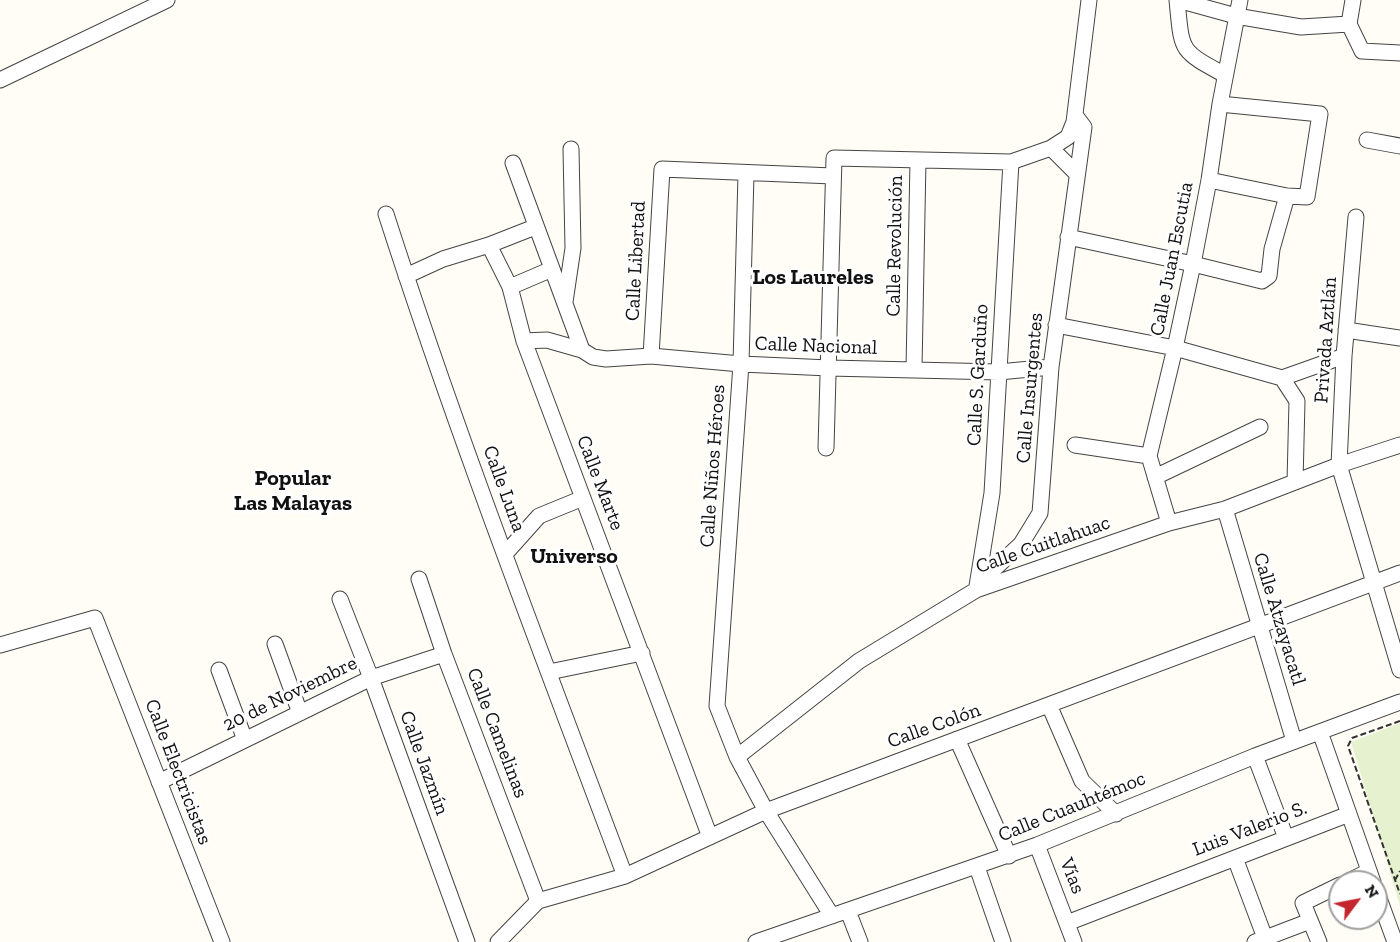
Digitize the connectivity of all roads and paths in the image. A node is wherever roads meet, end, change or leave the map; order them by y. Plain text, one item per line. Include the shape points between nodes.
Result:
1 (167, 0) edge
2 (1089, 0) edge
3 (1178, 0) edge
4 (1240, 0) edge
5 (1353, 0) edge
6 (1236, 16) junction
7 (1349, 24) junction
8 (1400, 53) edge
9 (1225, 75) junction
10 (0, 80) edge
11 (1220, 104) junction
12 (1074, 115) junction
13 (1367, 140) dead end
14 (1400, 146) edge
15 (1051, 147) junction
16 (571, 149) dead end
17 (918, 160) junction
18 (1011, 162) junction
19 (513, 163) dead end
20 (746, 174) junction
21 (1077, 174) junction
22 (833, 176) junction
23 (1209, 180) junction
24 (1287, 196) junction
25 (386, 214) dead end
26 (1356, 217) dead end
27 (535, 227) junction
28 (1068, 237) junction
29 (489, 246) junction
30 (1192, 264) junction
31 (552, 269) junction
32 (406, 276) junction
33 (510, 287) junction
34 (565, 304) junction
35 (1056, 325) junction
36 (1347, 330) junction
37 (1400, 338) edge
38 (524, 341) junction
39 (1175, 348) junction
40 (582, 350) junction
41 (651, 356) junction
42 (1344, 356) junction
43 (741, 364) junction
44 (1051, 366) junction
45 (829, 368) junction
46 (914, 369) junction
47 (999, 372) junction
48 (1282, 378) junction
49 (1260, 427) dead end
50 (1075, 444) dead end
51 (1400, 445) edge
52 (826, 448) dead end
53 (1149, 456) junction
54 (1339, 465) junction
55 (1155, 477) junction
56 (1295, 482) junction
57 (583, 498) junction
58 (1225, 509) junction
59 (1169, 523) junction
60 (505, 554) junction
61 (1400, 573) edge
62 (419, 579) dead end
63 (1373, 583) junction
64 (977, 587) junction
65 (340, 599) dead end
66 (1258, 626) junction
67 (275, 644) dead end
68 (0, 645) edge
69 (642, 653) junction
70 (444, 654) junction
71 (219, 670) dead end
72 (1400, 670) edge
73 (549, 672) junction
74 (371, 678) junction
75 (1400, 702) edge
76 (1049, 705) junction
77 (300, 713) junction
78 (1400, 722) edge
79 (1320, 732) junction
80 (957, 739) junction
81 (245, 740) junction
82 (1294, 741) junction
83 (1255, 756) junction
84 (737, 757) junction
85 (159, 782) junction
86 (766, 811) junction
87 (1116, 814) junction
88 (1349, 814) junction
89 (710, 837) junction
90 (1286, 838) junction
91 (1037, 845) junction
92 (1009, 856) junction
93 (1235, 858) junction
94 (977, 867) junction
95 (1369, 870) edge
96 (1400, 871) edge
97 (625, 876) junction
98 (1395, 880) junction
99 (1328, 891) edge
100 (1400, 894) edge
101 (538, 901) junction
102 (848, 911) junction
103 (832, 916) junction
104 (1311, 921) junction
105 (1068, 923) junction
106 (1388, 923) edge
107 (790, 936) edge
108 (1260, 940) edge
109 (222, 942) edge
110 (467, 942) edge
111 (498, 942) edge
112 (756, 942) edge
113 (860, 942) edge
114 (1003, 942) edge
115 (1074, 942) edge
116 (1319, 942) edge
117 (1395, 942) edge

1 - 10 street
2 - 12 street
3 - 6 street
3 - 9 street via 1181,42 1192,57
4 - 6 street, Calle Juan Escutia
5 - 7 street
6 - 7 street via 1301,27
6 - 9 street, Calle Juan Escutia
7 - 8 street via 1362,51
9 - 11 street, Calle Juan Escutia
11 - 23 street, Calle Juan Escutia
11 - 24 street via 1320,114 1307,196
12 - 15 street via 1068,137
12 - 21 street, Calle Insurgentes via 1084,127
13 - 14 street
15 - 18 street
15 - 21 street
16 - 34 street via 573,248
17 - 18 street
17 - 22 street via 834,158
17 - 46 street, Calle Revolución
18 - 47 street, Calle S. Garduño
19 - 27 street
20 - 22 street
20 - 41 street, Calle Libertad via 662,169
20 - 43 street, Calle Niños Héroes
21 - 28 street, Calle Insurgentes
22 - 45 street
23 - 24 street
23 - 30 street, Calle Juan Escutia
24 - 30 street via 1269,276 1262,282
25 - 32 street, Calle Luna
26 - 36 street, Privada Aztlán
27 - 29 street
27 - 31 street
28 - 30 street
28 - 35 street, Calle Insurgentes
29 - 32 street via 443,259
29 - 33 street, Calle Marte
30 - 39 street, Calle Juan Escutia
31 - 33 street
31 - 34 street
32 - 60 street, Calle Luna
33 - 38 street, Calle Marte
34 - 40 street
35 - 39 street
35 - 44 street, Calle Insurgentes
36 - 37 street
36 - 42 street, Privada Aztlán
38 - 40 street, Calle Nacional via 547,340
38 - 57 street, Calle Marte
39 - 48 street
39 - 53 street, Calle Juan Escutia
40 - 41 street, Calle Nacional via 606,359
41 - 43 street, Calle Nacional
42 - 48 street
42 - 54 street, Privada Aztlán
43 - 45 street, Calle Nacional
43 - 84 street, Calle Niños Héroes via 717,705
44 - 47 street, Calle Nacional
44 - 64 street, Calle Insurgentes via 1040,513 1020,544
45 - 46 street, Calle Nacional
45 - 52 street
46 - 47 street, Calle Nacional
47 - 64 street, Calle S. Garduño via 992,493
48 - 56 street via 1297,401
49 - 55 street
50 - 53 street
51 - 54 street, Calle Cuitlahuac
53 - 55 street, Calle Juan Escutia
54 - 56 street, Calle Cuitlahuac
54 - 63 street, Privada Aztlán
55 - 59 street, Calle Juan Escutia
56 - 58 street, Calle Cuitlahuac
57 - 60 street via 539,516
57 - 69 street, Calle Marte
58 - 59 street, Calle Cuitlahuac
58 - 66 street, Calle Atzayacatl
59 - 64 street, Calle Cuitlahuac
60 - 73 street, Calle Luna
61 - 63 street, Calle Colón
62 - 70 street, Calle Camelinas
63 - 66 street, Calle Colón
63 - 72 street, Privada Aztlán
64 - 84 street, Calle Cuitlahuac via 859,662
65 - 74 street, Calle Jazmín
66 - 76 street, Calle Colón
66 - 82 street, Calle Atzayacatl
67 - 77 street
68 - 85 street, Calle Electricistas via 95,618
69 - 73 street
69 - 89 street, Calle Marte
70 - 74 street, 20 de Noviembre
70 - 101 street, Calle Camelinas
71 - 81 street
73 - 97 street, Calle Luna
74 - 77 street, 20 de Noviembre
74 - 110 street, Calle Jazmín
75 - 79 street, Calle Cuauhtémoc
76 - 80 street, Calle Colón
76 - 87 street via 1082,781
77 - 81 street, 20 de Noviembre
78 - 98 path via 1353,738 1348,746
79 - 82 street, Calle Cuauhtémoc
79 - 88 street
80 - 86 street, Calle Colón
80 - 92 street
81 - 85 street, 20 de Noviembre
82 - 83 street, Calle Cuauhtémoc
83 - 87 street, Calle Cuauhtémoc
83 - 90 street
84 - 86 street, Calle Niños Héroes
85 - 109 street, Calle Electricistas
86 - 89 street, Calle Colón
86 - 103 street, Calle Niños Héroes
87 - 91 street, Calle Cuauhtémoc
88 - 90 street, Luis Valerio S.
88 - 95 street
89 - 97 street, Calle Colón
90 - 93 street, Luis Valerio S.
91 - 92 street, Calle Cuauhtémoc
91 - 105 street, Vías
92 - 94 street, Calle Cuauhtémoc
93 - 105 street, Luis Valerio S.
93 - 108 street
94 - 102 street, Calle Cuauhtémoc
94 - 114 street
96 - 98 path
97 - 101 street, Calle Colón
98 - 100 path
99 - 104 street via 1303,903
101 - 111 street, Calle Colón
102 - 103 street, Calle Cuauhtémoc
102 - 113 street
103 - 107 street, Calle Cuauhtémoc
104 - 108 street
104 - 116 street
105 - 115 street, Vías
106 - 117 street
107 - 112 street, Calle Cuauhtémoc

